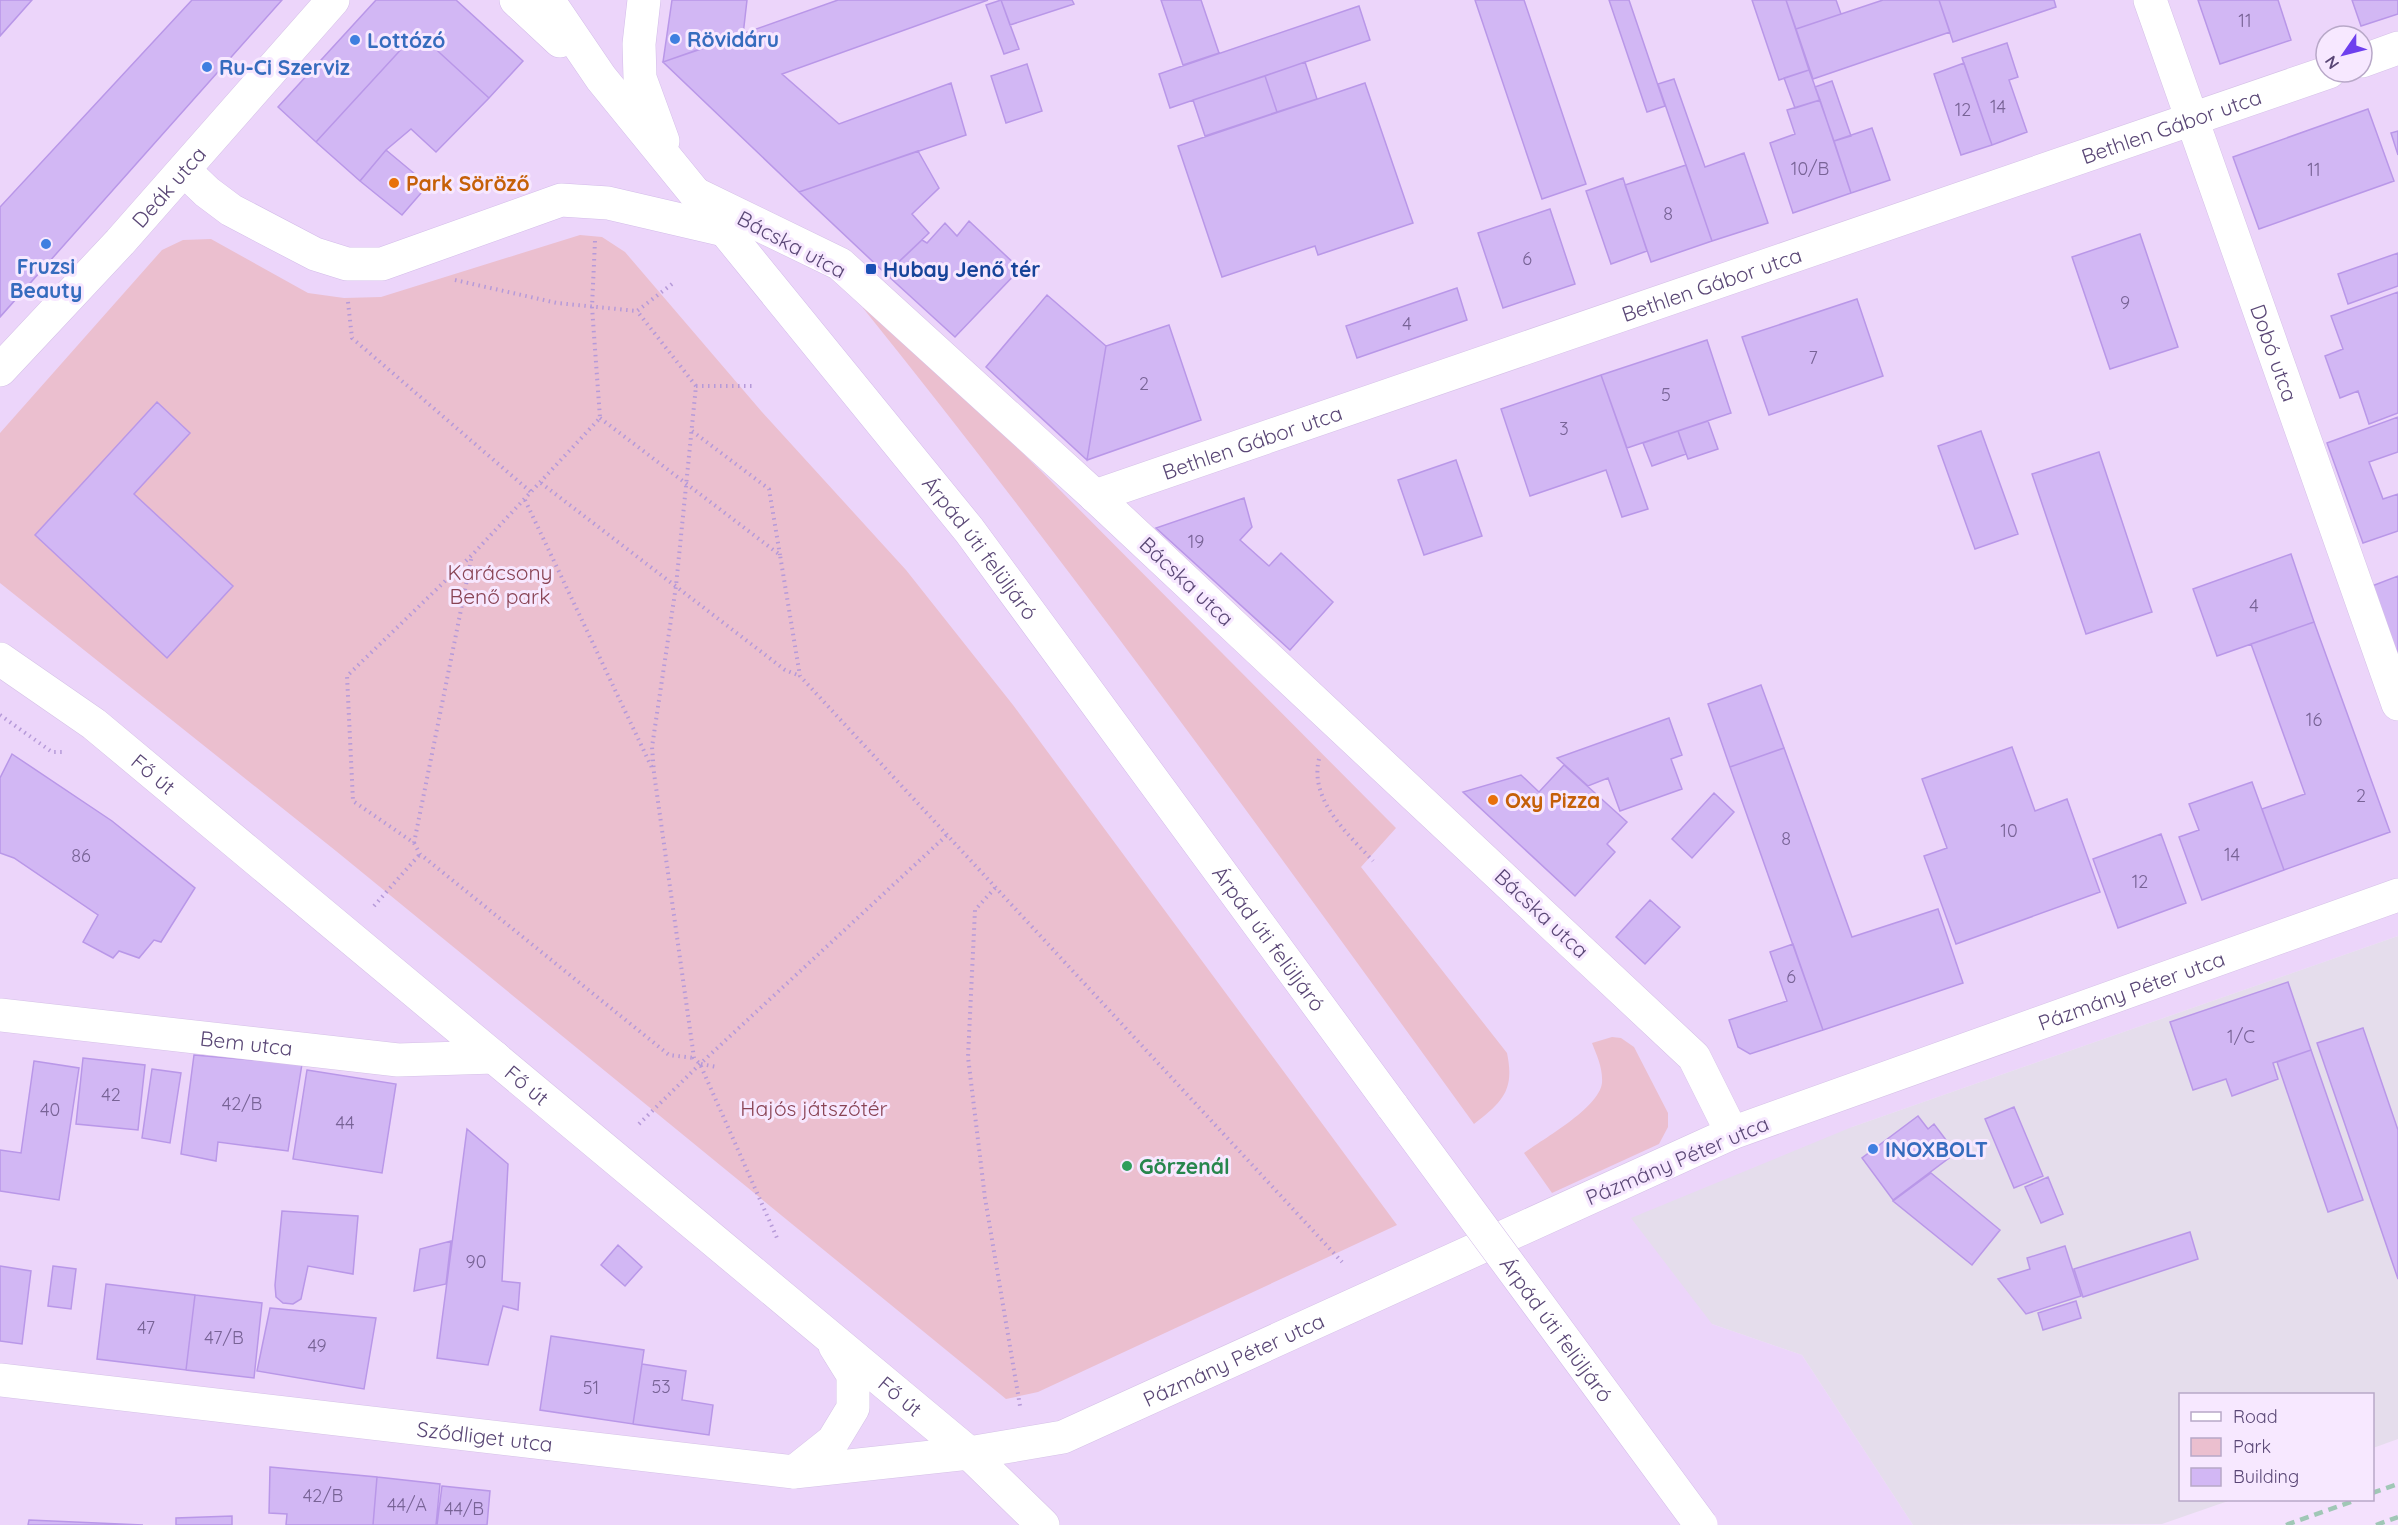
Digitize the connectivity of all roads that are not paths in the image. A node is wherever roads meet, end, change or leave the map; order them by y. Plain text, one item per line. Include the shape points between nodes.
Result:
1 (333, 0) edge
2 (516, 0) edge
3 (548, 0) edge
4 (644, 0) edge
5 (2150, 0) edge
6 (2398, 48) edge
7 (2374, 57) edge
8 (2314, 77) edge
9 (601, 78) junction
10 (2190, 120) junction
11 (672, 165) junction
12 (184, 170) junction
13 (696, 194) junction
14 (724, 230) junction
15 (0, 370) edge
16 (1095, 495) junction
17 (0, 658) edge
18 (2398, 704) edge
19 (2398, 895) edge
20 (0, 1015) edge
21 (494, 1057) junction
22 (1732, 1132) junction
23 (827, 1335) junction
24 (0, 1380) edge
25 (969, 1453) junction
26 (794, 1472) junction
27 (1043, 1525) edge
28 (1701, 1525) edge

1 - 12 street, Deák utca
2 - 9 street, Bácska utca
3 - 9 street, Bácska utca
4 - 11 street via 640,78
5 - 10 street, Dobó utca
6 - 7 street
8 - 10 street, Bethlen Gábor utca
9 - 11 street, Bácska utca
10 - 16 street, Bethlen Gábor utca
10 - 18 street, Dobó utca
11 - 13 street, Bácska utca
12 - 14 street via 231,210 315,254 346,264 382,264 561,200 587,200
12 - 15 street, Deák utca
13 - 14 street, Árpád úti felüljáró
13 - 16 street, Bácska utca via 840,264
14 - 28 street, Árpád úti felüljáró, bridge via 969,530
16 - 22 street, Bácska utca via 1694,1057
17 - 21 street, Fő út via 94,724
19 - 22 street, Pázmány Péter utca
20 - 21 street, Bem utca via 398,1060
21 - 23 street, Fő út
22 - 25 street, Pázmány Péter utca via 1063,1437
23 - 25 street, Fő út
23 - 26 street via 854,1375 853,1408 833,1441
24 - 26 street, Sződliget utca
25 - 26 street, Sződliget utca
25 - 27 street, Fő út

